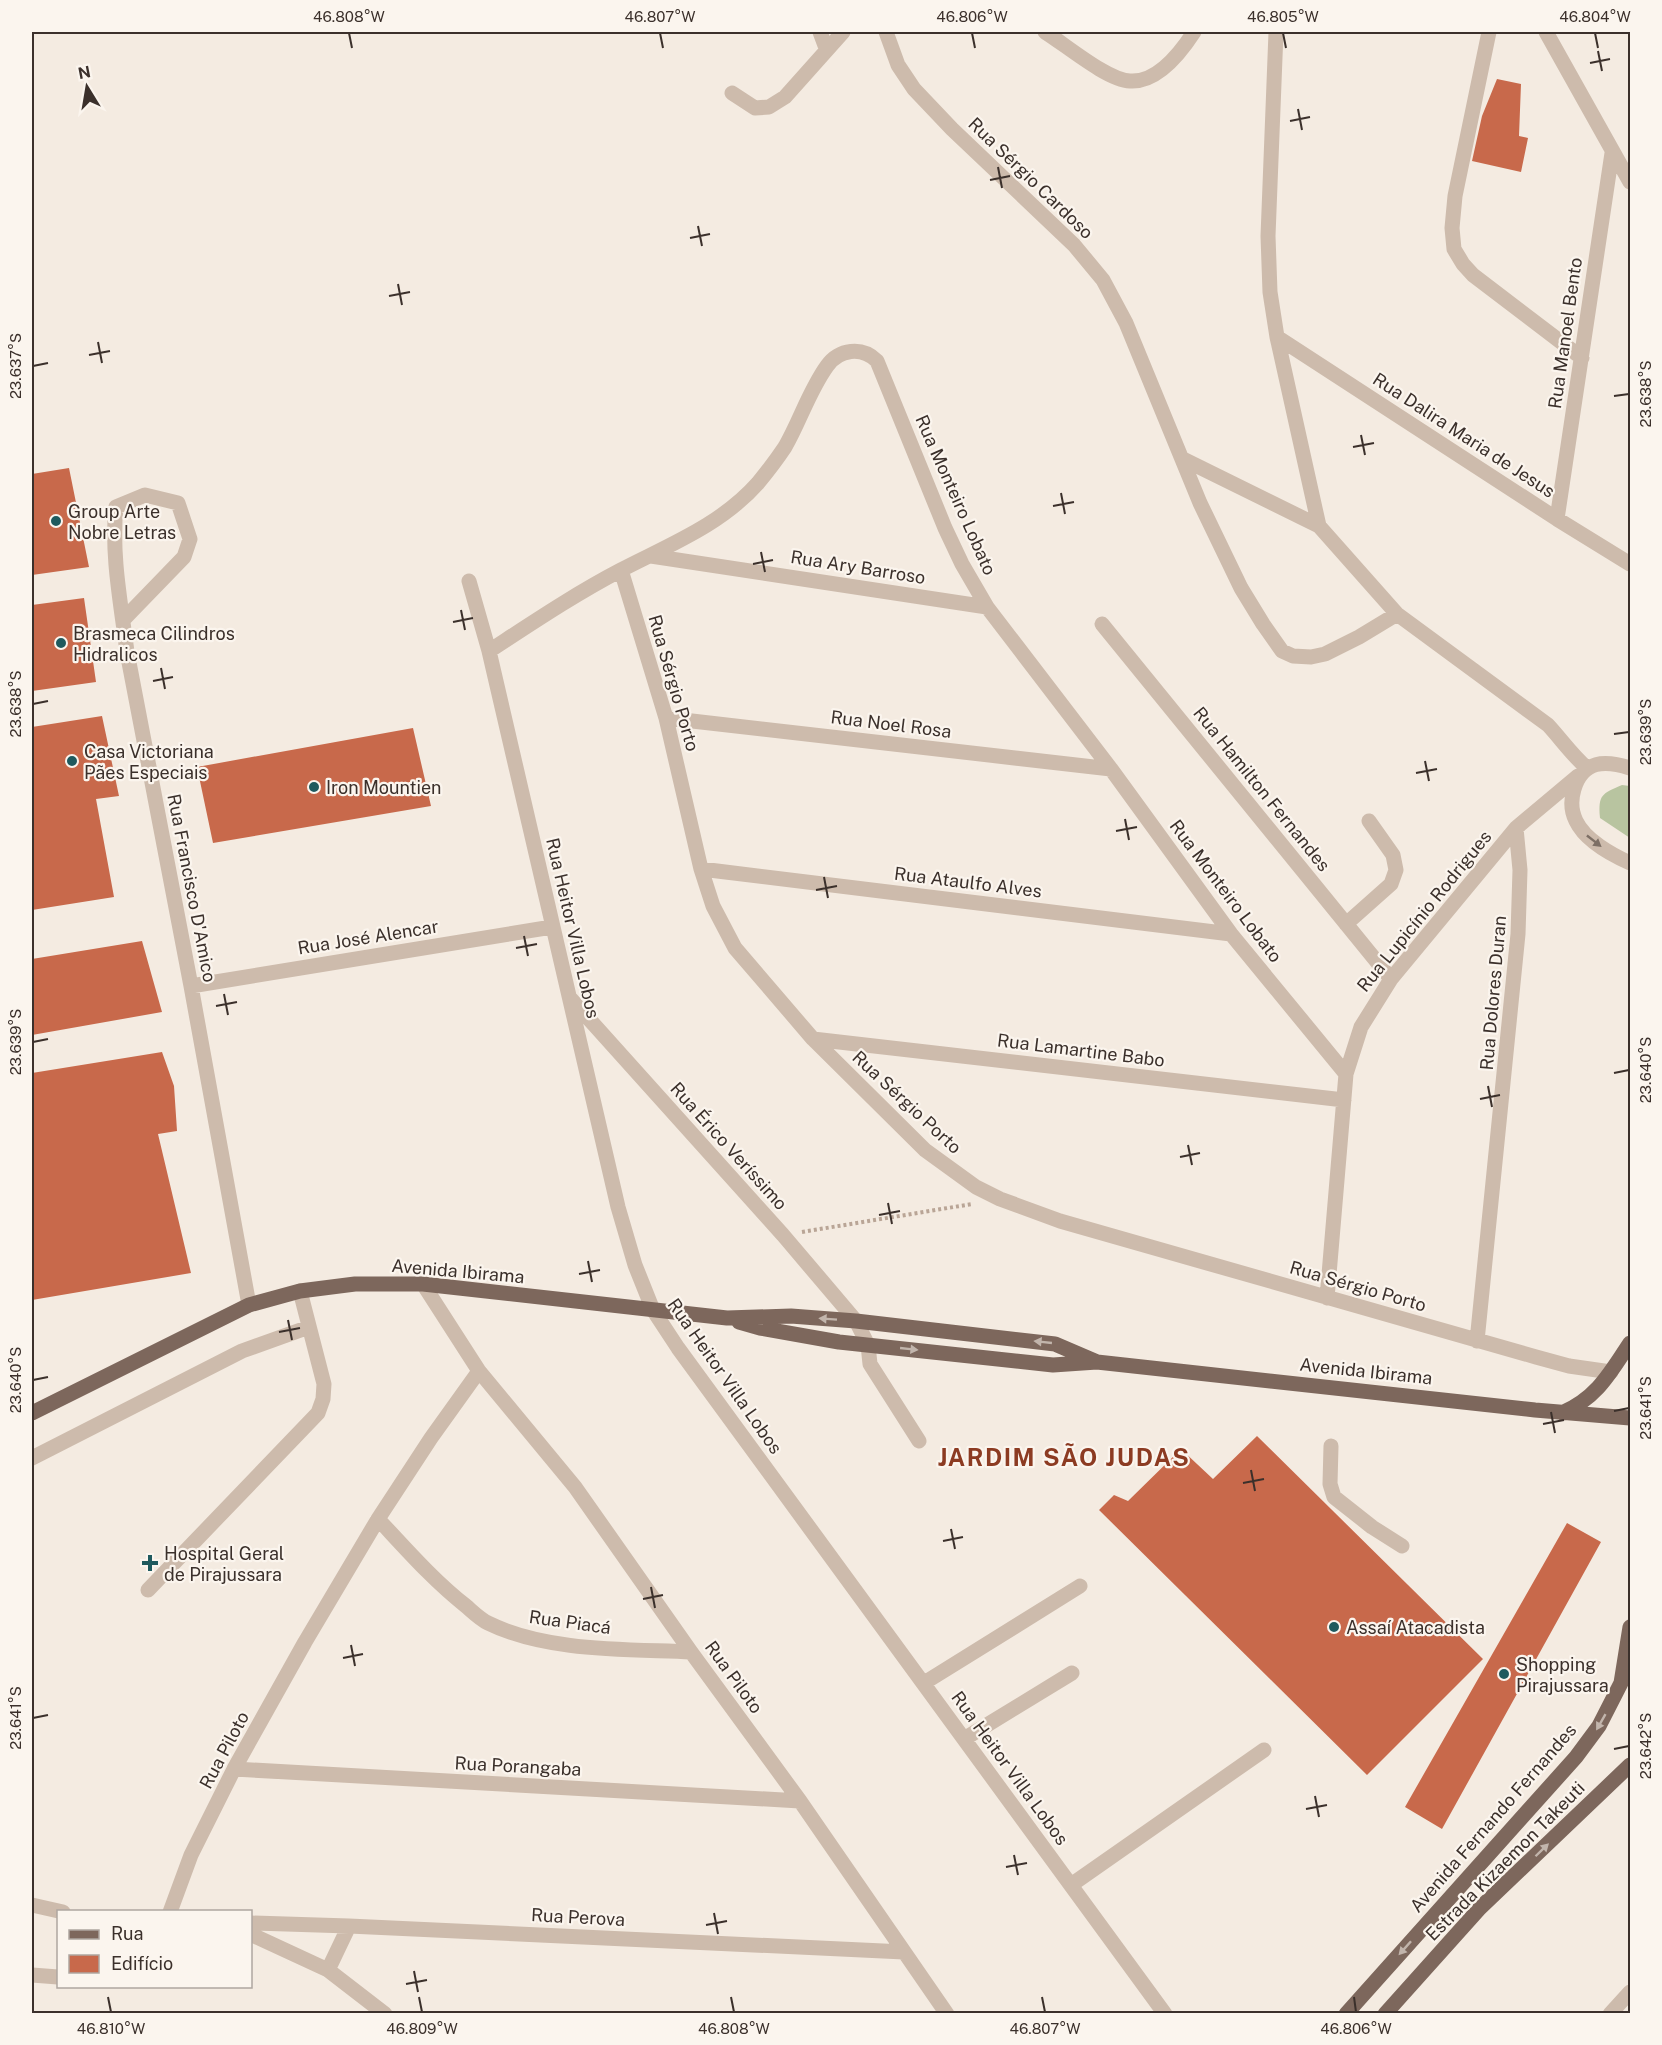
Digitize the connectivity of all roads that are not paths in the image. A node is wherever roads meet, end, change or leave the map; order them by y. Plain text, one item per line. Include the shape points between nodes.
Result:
1 (820, 32) edge
2 (843, 32) edge
3 (886, 32) edge
4 (1045, 32) edge
5 (1194, 32) edge
6 (1276, 32) edge
7 (1489, 32) edge
8 (1546, 32) edge
9 (826, 48) junction
10 (732, 93) dead end
11 (1612, 153) junction
12 (1630, 182) edge
13 (1276, 337) junction
14 (1582, 358) junction
15 (1184, 459) junction
16 (1557, 519) junction
17 (1319, 526) junction
18 (651, 556) junction
19 (1630, 564) edge
20 (621, 570) junction
21 (469, 581) dead end
22 (987, 607) junction
23 (1397, 614) junction
24 (123, 620) junction
25 (1102, 624) dead end
26 (489, 651) junction
27 (666, 718) junction
28 (1630, 768) edge
29 (1111, 769) junction
30 (1582, 772) junction
31 (1540, 808) junction
32 (1369, 821) dead end
33 (1576, 821) junction
34 (1516, 828) junction
35 (1630, 863) edge
36 (701, 869) junction
37 (1346, 924) junction
38 (552, 927) junction
39 (1231, 934) junction
40 (1391, 979) junction
41 (191, 986) junction
42 (571, 999) junction
43 (813, 1039) junction
44 (1346, 1074) junction
45 (1344, 1100) junction
46 (423, 1284) junction
47 (300, 1292) junction
48 (1327, 1298) junction
49 (249, 1305) junction
50 (653, 1310) junction
51 (727, 1318) junction
52 (856, 1321) junction
53 (309, 1327) junction
54 (1477, 1341) junction
55 (1630, 1343) edge
56 (868, 1345) junction
57 (1097, 1362) junction
58 (479, 1371) junction
59 (1611, 1372) junction
60 (32, 1413) edge
61 (1562, 1413) junction
62 (1630, 1418) edge
63 (919, 1441) dead end
64 (1331, 1446) dead end
65 (32, 1458) edge
66 (378, 1520) junction
67 (1402, 1546) dead end
68 (1080, 1586) dead end
69 (148, 1590) dead end
70 (1630, 1627) edge
71 (691, 1652) junction
72 (1072, 1673) dead end
73 (1626, 1680) edge
74 (924, 1683) junction
75 (964, 1739) junction
76 (1264, 1750) dead end
77 (1630, 1765) edge
78 (234, 1769) junction
79 (800, 1801) junction
80 (1071, 1885) junction
81 (32, 1905) edge
82 (58, 1910) edge
83 (170, 1910) edge
84 (252, 1923) edge
85 (349, 1926) junction
86 (252, 1935) edge
87 (904, 1952) junction
88 (328, 1970) junction
89 (32, 1975) edge
90 (57, 1977) edge
91 (1630, 1992) edge
92 (385, 2013) edge
93 (947, 2013) edge
94 (1165, 2013) edge
95 (1346, 2013) edge
96 (1385, 2013) edge
97 (1610, 2013) edge

1 - 9 street
2 - 9 street
3 - 15 street, Rua Sérgio Cardoso via 898,65 914,89 1074,245 1103,280 1126,323
4 - 5 street via 1108,75 1130,81 1150,78 1167,66
6 - 13 street via 1268,236
7 - 14 street via 1455,196 1454,249 1473,275
8 - 11 street
9 - 10 street via 785,97 769,107 755,108
11 - 12 street
11 - 14 street, Rua Manoel Bento
13 - 16 street, Rua Dalira Maria de Jesus
13 - 17 street
14 - 16 street, Rua Manoel Bento
15 - 17 street
15 - 23 street, Rua Sérgio Cardoso via 1200,503 1241,588 1282,651 1293,656 1325,654
16 - 19 street, Rua Dalira Maria de Jesus
17 - 23 street
18 - 20 street, Rua Monteiro Lobato
18 - 22 street, Rua Ary Barroso
18 - 22 street, Rua Monteiro Lobato via 730,510 758,483 784,447 827,365 844,352 859,350 877,361 945,528
20 - 26 street, Rua Monteiro Lobato
20 - 27 street, Rua Sérgio Porto
21 - 26 street, Rua Heitor Villa Lobos
22 - 29 street, Rua Monteiro Lobato
23 - 30 street via 1548,725
24 - 24 street, Rua Francisco D'Amico via 184,557 190,539 178,503 145,495 116,507 113,532
24 - 41 street, Rua Francisco D'Amico
25 - 37 street, Rua Hamilton Fernandes
26 - 38 street, Rua Heitor Villa Lobos
27 - 29 street, Rua Noel Rosa
27 - 36 street, Rua Sérgio Porto
28 - 30 street via 1615,763
29 - 39 street, Rua Monteiro Lobato
30 - 31 street, Rua Lupicínio Rodrigues
30 - 33 street via 1572,796
31 - 33 street via 1557,809
31 - 34 street, Rua Lupicínio Rodrigues
32 - 37 street via 1393,855 1396,870 1391,884
33 -> 35 street via 1593,840
34 - 40 street, Rua Lupicínio Rodrigues
34 - 54 street, Rua Dolores Duran via 1520,870 1518,934
36 - 39 street, Rua Ataulfo Alves
36 - 43 street, Rua Sérgio Porto via 713,906 735,948
37 - 40 street, Rua Hamilton Fernandes
38 - 41 street, Rua José Alencar
38 - 42 street, Rua Heitor Villa Lobos
39 - 44 street, Rua Monteiro Lobato
40 - 44 street, Rua Lupicínio Rodrigues via 1361,1027
41 - 49 street, Rua Francisco D'Amico
42 - 50 street, Rua Heitor Villa Lobos via 618,1207
42 - 52 street, Rua Érico Veríssimo
43 - 45 street, Rua Lamartine Babo
43 - 48 street, Rua Sérgio Porto via 925,1150 1000,1199 1060,1221
44 - 45 street, Rua Lupicínio Rodrigues
45 - 48 street, Rua Lupicínio Rodrigues
46 - 47 main road, Avenida Ibirama via 355,1284
46 - 50 main road, Avenida Ibirama
46 - 58 street, Rua Piloto
47 - 49 main road, Avenida Ibirama
47 - 53 street
48 - 54 street, Rua Sérgio Porto
49 - 60 main road, Avenida Ibirama
50 - 51 main road, Avenida Ibirama
50 - 74 street, Rua Heitor Villa Lobos
52 -> 51 main road, Avenida Ibirama
51 - 56 main road, Avenida Ibirama via 782,1332
52 - 56 street, Rua Érico Veríssimo
57 -> 52 main road, Avenida Ibirama via 1055,1344
53 - 65 street via 242,1352
53 - 69 street via 324,1384 318,1413
54 - 59 street, Rua Sérgio Porto via 1569,1366
55 - 59 main road
56 -> 57 main road, Avenida Ibirama via 1053,1365
56 - 63 street, Rua Érico Veríssimo via 870,1364 881,1385
57 - 61 main road, Avenida Ibirama
58 - 66 street, Rua Piloto
58 - 71 street, Rua Piloto via 575,1486
59 - 61 main road via 1594,1394
61 - 62 main road, Avenida Ibirama
64 - 67 street via 1330,1484 1334,1497
66 - 71 street, Rua Piacá via 453,1596 486,1622 543,1641
66 - 78 street, Rua Piloto
68 - 74 street
70 - 73 main road, Avenida Fernando Fernandes
71 - 79 street, Rua Piloto
72 - 75 street
73 -> 95 main road, Avenida Fernando Fernandes via 1576,1757
74 - 75 street, Rua Heitor Villa Lobos
75 - 80 street, Rua Heitor Villa Lobos
76 - 80 street
96 -> 77 main road, Estrada Kizaemon Takeuti via 1480,1908
78 - 79 street, Rua Porangaba
78 - 83 street, Rua Piloto via 191,1855
79 - 87 street, Rua Piloto
80 - 94 street, Rua Heitor Villa Lobos
81 - 82 street
84 - 85 street, Rua Perova
85 - 87 street, Rua Perova
85 - 88 street
86 - 88 street
87 - 93 street, Rua Piloto
88 - 92 street
89 - 90 street
91 - 97 street

